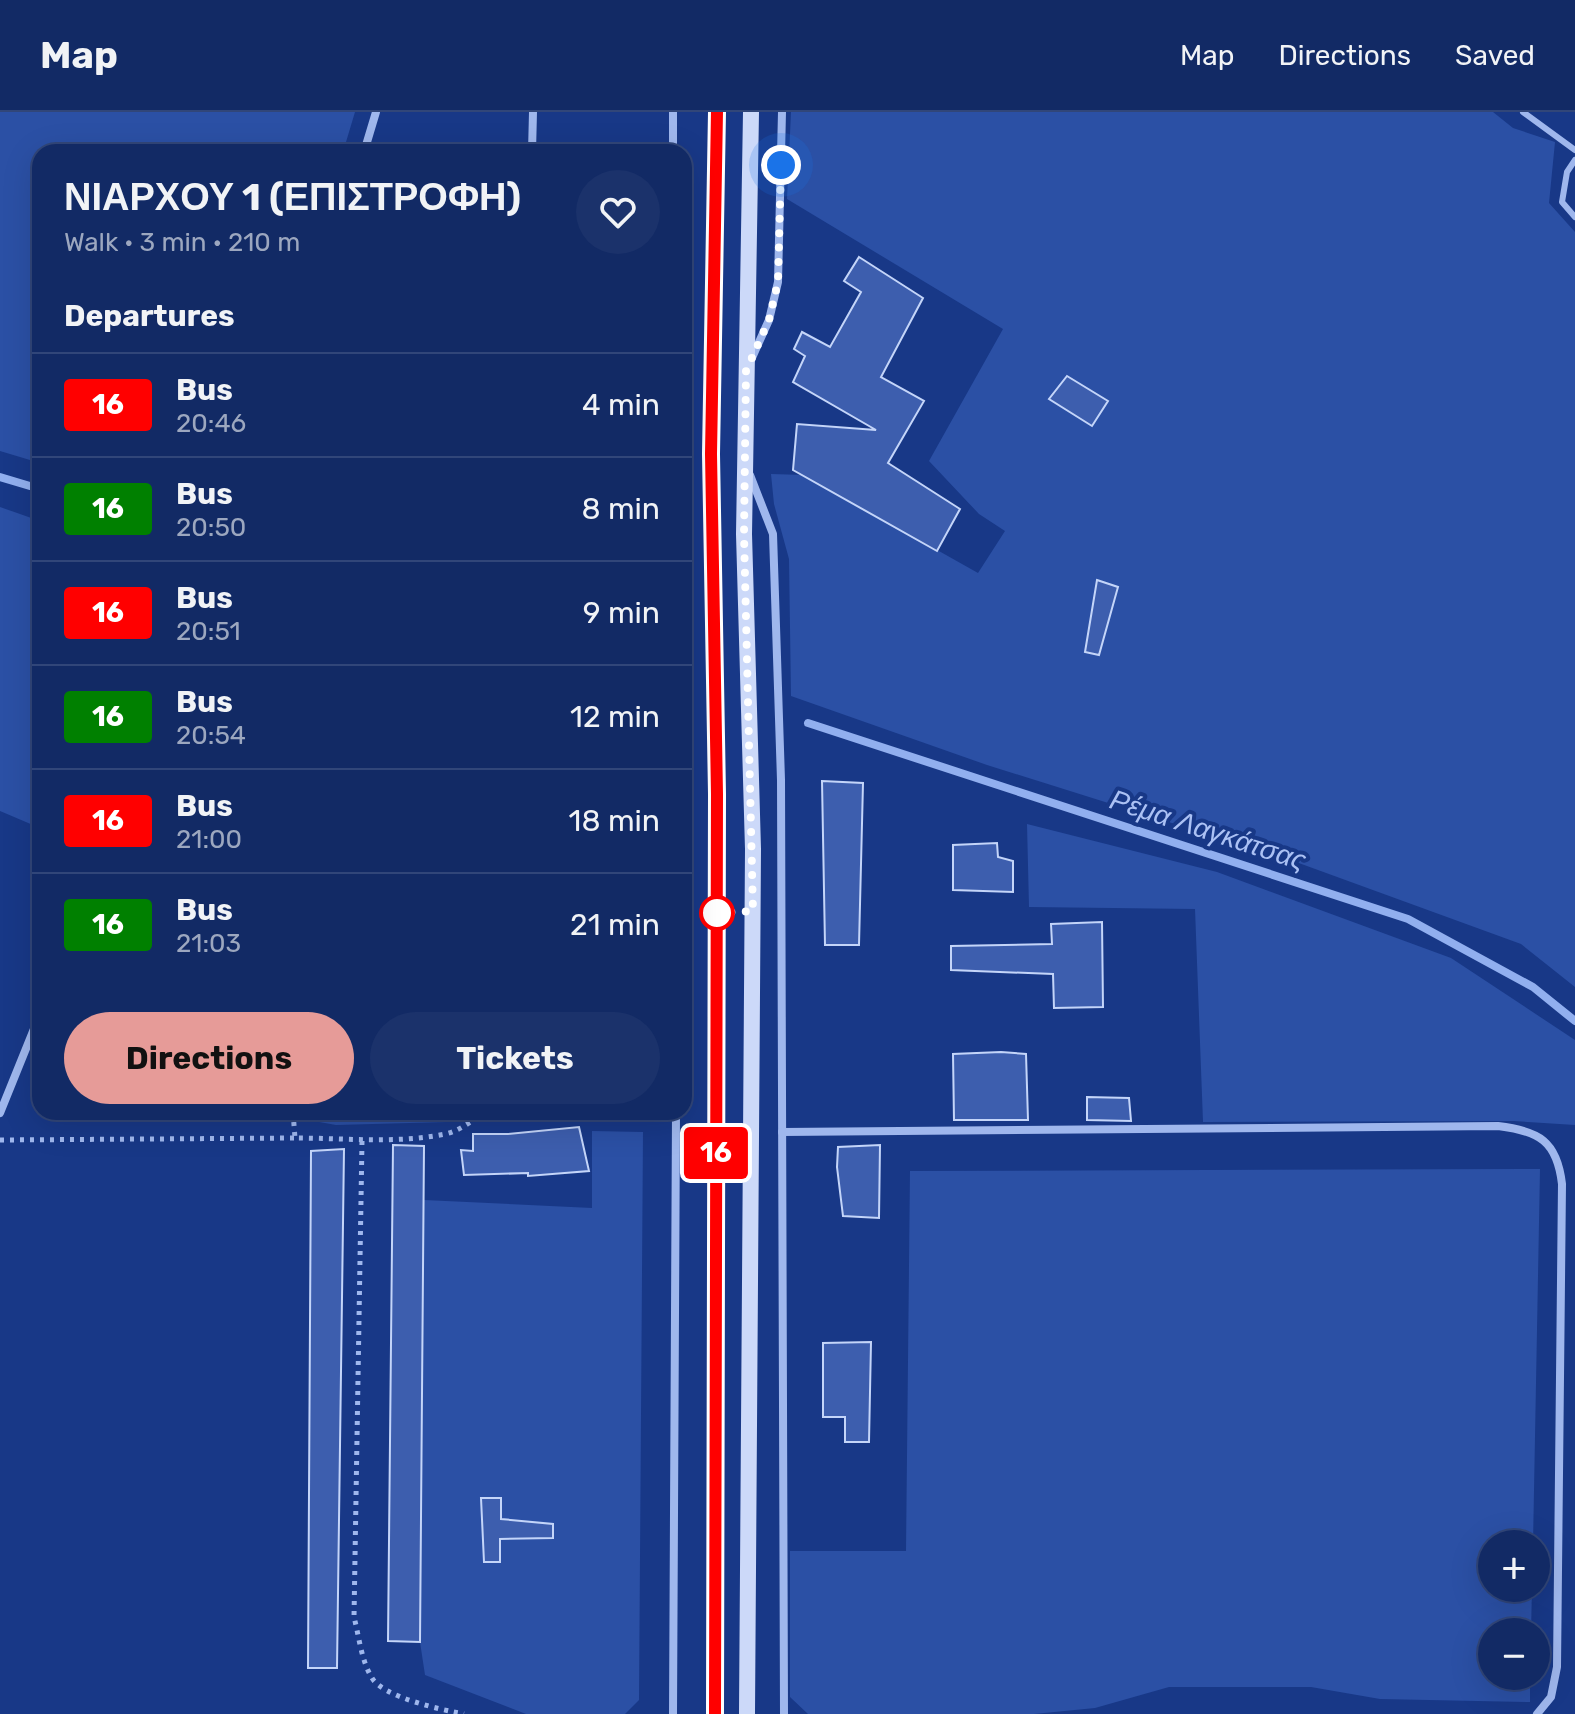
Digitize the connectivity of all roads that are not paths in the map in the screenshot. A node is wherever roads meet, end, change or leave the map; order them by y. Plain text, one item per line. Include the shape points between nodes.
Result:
1 (376, 112) edge
2 (533, 112) edge
3 (673, 112) edge
4 (717, 112) edge
5 (751, 112) edge
6 (782, 112) edge
7 (1523, 112) edge
8 (366, 144) edge
9 (532, 144) edge
10 (673, 144) edge
11 (1575, 150) edge
12 (1575, 160) edge
13 (1575, 217) edge
14 (746, 371) junction
15 (745, 460) junction
16 (32, 1034) edge
17 (0, 1113) edge
18 (676, 1120) edge
19 (782, 1132) junction
20 (673, 1714) edge
21 (715, 1714) edge
22 (747, 1714) edge
23 (784, 1714) edge
24 (1537, 1714) edge

1 - 8 street
2 - 9 street
3 - 10 street
4 - 21 main road via 711,454 717,794
5 - 14 main road
6 - 14 street via 778,282 769,320
7 - 11 lane
12 - 13 lane via 1567,172 1562,202
14 - 15 main road
15 - 19 street via 773,534 781,780
15 - 22 main road via 753,849
16 - 17 street
18 - 20 street
19 - 23 street
19 - 24 street via 1453,1126 1514,1128 1539,1137 1553,1150 1562,1184 1557,1667 1554,1691

